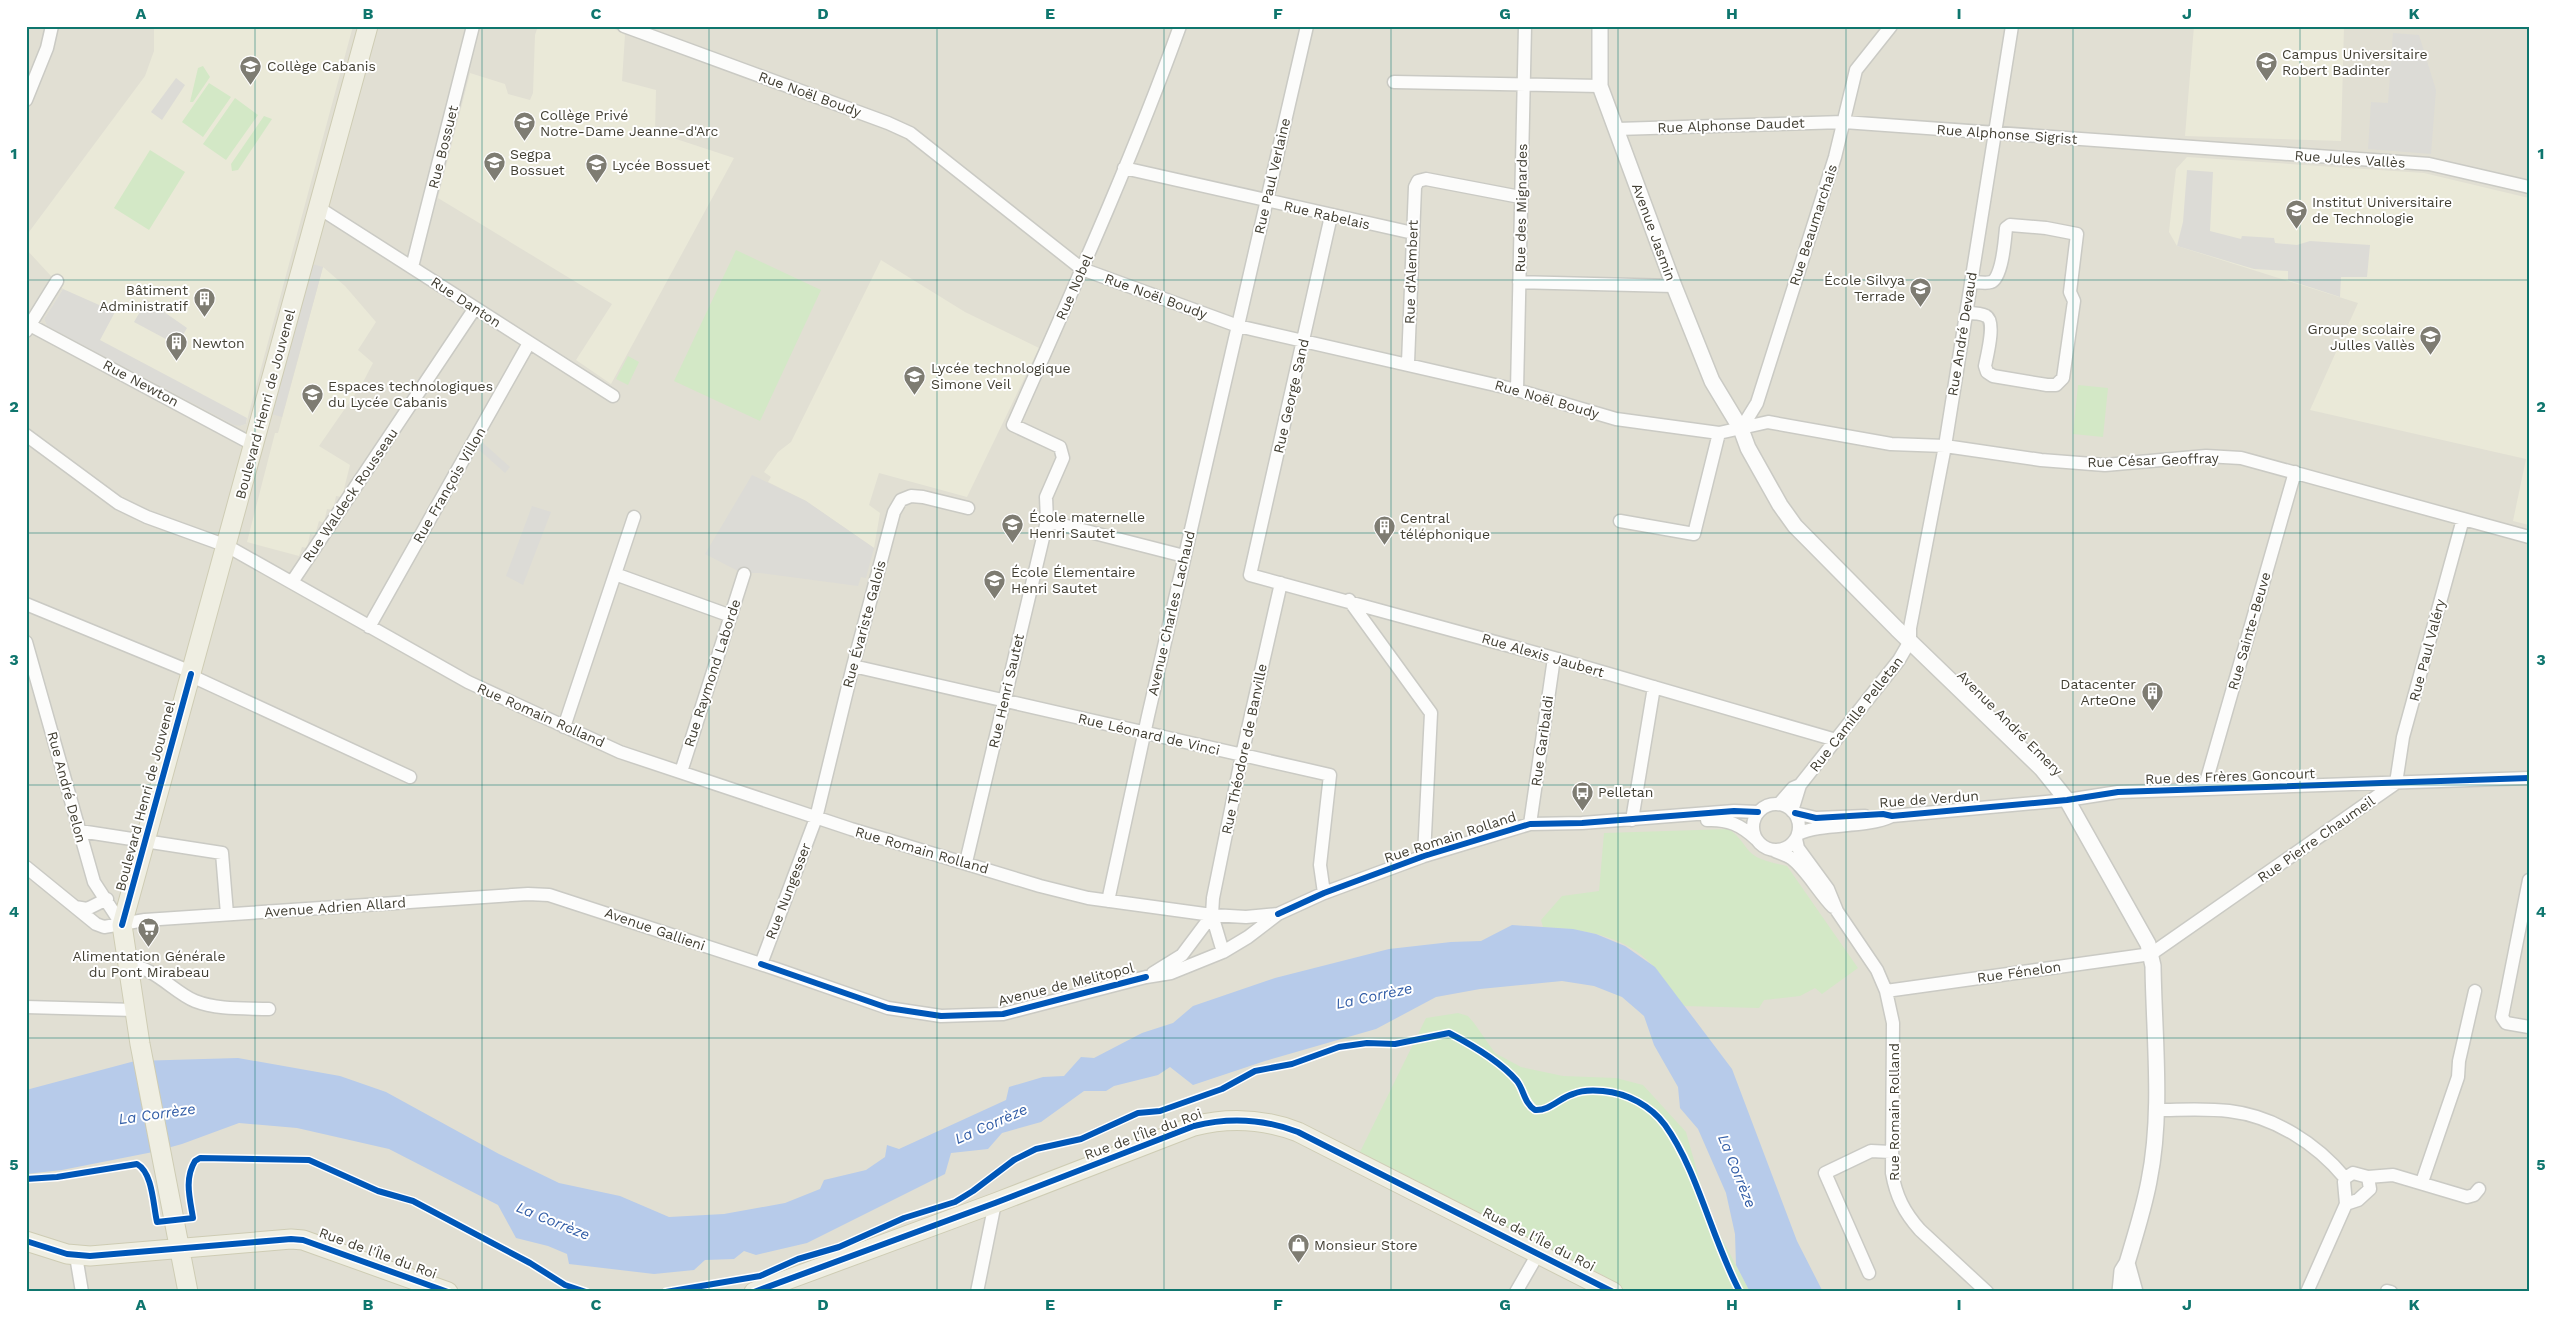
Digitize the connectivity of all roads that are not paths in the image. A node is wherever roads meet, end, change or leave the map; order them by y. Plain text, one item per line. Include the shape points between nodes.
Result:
1 (52, 26) edge
2 (368, 26) edge
3 (473, 26) edge
4 (624, 26) edge
5 (1180, 26) edge
6 (1307, 26) edge
7 (1526, 26) edge
8 (1600, 26) edge
9 (1891, 26) edge
10 (2012, 26) edge
11 (1394, 82) dead end
12 (1523, 83) junction
13 (1600, 86) junction
14 (26, 100) edge
15 (1844, 122) junction
16 (1617, 129) junction
17 (1996, 133) junction
18 (2170, 146) joint
19 (1124, 168) junction
20 (2529, 187) edge
21 (1520, 198) junction
22 (1266, 201) junction
23 (318, 208) junction
24 (1331, 216) junction
25 (1413, 234) junction
26 (412, 267) junction
27 (1082, 269) junction
28 (1971, 281) junction
29 (1519, 282) junction
30 (1674, 286) junction
31 (57, 288) dead end
32 (475, 308) junction
33 (1966, 313) junction
34 (1238, 326) junction
35 (27, 327) edge
36 (1304, 341) junction
37 (529, 343) junction
38 (1408, 363) junction
39 (1517, 390) junction
40 (613, 396) dead end
41 (1741, 429) junction
42 (1718, 433) junction
43 (26, 435) edge
44 (254, 444) junction
45 (1945, 446) junction
46 (2295, 472) junction
47 (968, 508) dead end
48 (634, 517) dead end
49 (2463, 519) junction
50 (1047, 521) junction
51 (1620, 521) dead end
52 (2529, 537) edge
53 (227, 546) junction
54 (1184, 556) junction
55 (615, 574) junction
56 (744, 574) dead end
57 (1250, 575) joint
58 (292, 582) junction
59 (1281, 583) junction
60 (1349, 600) junction
61 (26, 604) edge
62 (731, 616) junction
63 (368, 626) junction
64 (1910, 641) junction
65 (26, 642) edge
66 (1554, 658) junction
67 (852, 666) junction
68 (192, 674) junction
69 (31, 678) edge
70 (1654, 687) junction
71 (1004, 700) junction
72 (564, 727) junction
73 (1144, 732) junction
74 (1836, 740) junction
75 (1242, 756) junction
76 (681, 772) junction
77 (410, 777) dead end
78 (2529, 778) edge
79 (2396, 783) junction
80 (1800, 785) junction
81 (2204, 789) junction
82 (2066, 800) junction
83 (1779, 804) junction
84 (1758, 812) junction
85 (1794, 812) junction
86 (1892, 816) junction
87 (816, 818) junction
88 (1660, 818) junction
89 (1632, 820) junction
90 (1530, 824) junction
91 (80, 831) junction
92 (1797, 836) junction
93 (146, 841) junction
94 (1757, 841) junction
95 (1772, 850) junction
96 (1424, 856) junction
97 (966, 862) junction
98 (26, 867) edge
99 (2529, 880) edge
100 (1324, 893) junction
101 (549, 895) joint
102 (107, 899) junction
103 (1108, 901) junction
104 (75, 907) junction
105 (1837, 911) junction
106 (227, 914) junction
107 (1278, 914) junction
108 (1212, 915) junction
109 (122, 925) junction
110 (1223, 952) junction
111 (2151, 954) junction
112 (761, 964) junction
113 (128, 966) junction
114 (1146, 977) junction
115 (1886, 991) junction
116 (2475, 991) dead end
117 (26, 1007) edge
118 (269, 1008) dead end
119 (135, 1010) junction
120 (2529, 1027) edge
121 (2156, 1110) junction
122 (1892, 1152) junction
123 (2368, 1177) junction
124 (2345, 1178) junction
125 (2422, 1182) junction
126 (2479, 1189) dead end
127 (995, 1203) junction
128 (2346, 1204) junction
129 (26, 1241) edge
130 (180, 1248) junction
131 (1539, 1252) junction
132 (76, 1256) junction
133 (2127, 1262) junction
134 (1869, 1273) dead end
135 (82, 1292) edge
136 (188, 1292) edge
137 (448, 1292) edge
138 (754, 1292) edge
139 (977, 1292) edge
140 (1516, 1292) edge
141 (1612, 1292) edge
142 (1987, 1292) edge
143 (2120, 1292) edge
144 (2135, 1292) edge
145 (2307, 1292) edge

1 - 14 street via 47,48
2 - 23 main road, Boulevard Henri de Jouvenel
3 - 26 street, Rue Bossuet
4 - 27 street, Rue Noël Boudy via 910,133
5 - 19 street, Rue Nobel
6 - 22 street, Rue Paul Verlaine
7 - 12 street, Rue des Mignardes
8 - 13 street, Avenue Jasmin
9 - 15 street, Rue Beaumarchais via 1856,70
10 - 17 street, Rue André Devaud
11 - 12 street
12 - 13 street
12 - 21 street, Rue des Mignardes
13 - 16 street, Avenue Jasmin
15 - 16 street, Rue Alphonse Daudet
15 - 17 street, Rue Alphonse Sigrist
15 - 41 street, Rue Beaumarchais via 1836,157 1757,403
16 - 30 street, Avenue Jasmin
17 - 18 street, Rue Alphonse Sigrist
17 - 28 street, Rue André Devaud
18 - 20 street, Rue Jules Vallès via 2429,164
19 - 22 street, Rue Rabelais
19 - 27 street, Rue Nobel
21 - 25 street, Rue d'Alembert via 1426,179 1418,181
21 - 29 street, Rue des Mignardes
22 - 24 street, Rue Rabelais
22 - 34 street, Rue Paul Verlaine
23 - 26 street, Rue Danton
23 - 44 main road, Boulevard Henri de Jouvenel
24 - 25 street, Rue Rabelais
24 - 36 street, Rue George Sand
25 - 38 street, Rue d'Alembert
26 - 32 street, Rue Danton
27 - 34 street, Rue Noël Boudy
27 - 50 street, Rue Nobel via 1013,425 1060,447 1063,458 1046,497
28 - 33 street, Rue André Devaud
28 - 33 street via 1990,283 1995,280 2006,228 2010,225 2077,234 2070,292 2074,301 2063,378 2056,385 2047,385 1986,372 1990,320 1986,316
29 - 30 street
29 - 39 street, Rue des Mignardes
30 - 41 street, Avenue Jasmin via 1712,381
31 - 35 street
32 - 37 street, Rue Danton
32 - 58 street, Rue Waldeck Rousseau
33 - 45 street, Rue André Devaud
34 - 36 street, Rue Noël Boudy
34 - 54 street, Avenue Charles Lachaud
35 - 44 street, Rue Newton via 91,353 236,429
36 - 38 street, Rue Noël Boudy
36 - 57 street, Rue George Sand
37 - 40 street, Rue Danton
37 - 63 street, Rue François Villon
38 - 39 street, Rue Noël Boudy
39 - 42 street, Rue Noël Boudy via 1616,419
41 - 42 street, Rue Noël Boudy
41 - 45 street, Rue César Geoffray via 1768,422 1891,444
41 - 64 street, Avenue André Emery via 1748,448 1795,526
42 - 51 street via 1694,534
43 - 53 street, Rue Romain Rolland via 118,503 146,517
44 - 53 main road, Boulevard Henri de Jouvenel
45 - 46 street, Rue César Geoffray via 2041,460 2105,465 2206,456 2241,458
45 - 64 street, Rue André Devaud
46 - 49 street, Rue César Geoffray
46 - 81 street, Rue Sainte-Beuve
47 - 67 street, Rue Évariste Galois via 922,497 900,500
48 - 55 street
49 - 52 street, Rue César Geoffray
49 - 79 street, Rue Paul Valéry via 2403,737
50 - 54 street
50 - 71 street, Rue Henri Sautet
53 - 58 street, Rue Romain Rolland
53 - 68 main road, Boulevard Henri de Jouvenel
54 - 73 street, Avenue Charles Lachaud
55 - 62 street
55 - 72 street
56 - 62 street, Rue Raymond Laborde
57 - 59 street, Rue Alexis Jaubert
58 - 63 street, Rue Romain Rolland
59 - 60 street, Rue Alexis Jaubert
59 - 75 street, Rue Théodore de Banville
60 - 66 street, Rue Alexis Jaubert
60 - 96 street via 1431,713
61 - 68 street
62 - 76 street, Rue Raymond Laborde
63 - 72 street, Rue Romain Rolland via 475,686
64 - 74 street, Rue Camille Pelletan via 1899,660
64 - 82 street, Avenue André Emery via 2042,770
65 - 69 street, Rue André Delon
66 - 70 street, Rue Alexis Jaubert
66 - 90 street, Rue Garibaldi
67 - 71 street, Rue Léonard de Vinci
67 - 87 street, Rue Évariste Galois
68 - 77 street
68 - 93 main road, Boulevard Henri de Jouvenel
69 - 91 street, Rue André Delon
70 - 74 street, Rue Alexis Jaubert
70 - 89 street
71 - 73 street, Rue Léonard de Vinci
71 - 97 street, Rue Henri Sautet
72 - 76 street, Rue Romain Rolland via 620,752
73 - 75 street, Rue Léonard de Vinci
73 - 103 street, Avenue Charles Lachaud
74 - 80 street, Rue Camille Pelletan
75 - 100 street, Rue Léonard de Vinci via 1330,775 1320,865
75 - 108 street, Rue Théodore de Banville
76 - 87 street, Rue Romain Rolland
78 - 79 street
79 - 81 street, Rue des Frères Goncourt
79 - 111 street, Rue Pierre Chaumeil
80 - 83 street, Rue Camille Pelletan
80 - 85 street, Rue Camille Pelletan
81 - 82 street, Rue des Frères Goncourt via 2118,792
82 - 86 street, Rue de Verdun
82 - 111 street, Avenue André Emery
83 - 84 street via 1770,804
83 - 85 street
84 - 88 street, Rue Romain Rolland
84 - 94 street via 1753,824
85 - 86 street, Rue de Verdun via 1816,818
85 - 92 street via 1799,821
86 - 92 street, Rue de Verdun via 1882,821 1846,827 1808,829
87 - 97 street, Rue Romain Rolland
87 - 112 street, Rue Nungesser
88 - 89 street, Rue Romain Rolland
88 - 94 street, Rue Romain Rolland via 1733,822
89 - 90 street, Rue Romain Rolland
90 - 96 street, Rue Romain Rolland
91 - 93 street
91 - 102 street, Rue André Delon via 94,882
92 - 95 street via 1790,846
92 - 105 street, Rue Romain Rolland via 1798,848 1828,889
93 - 106 street via 222,853
93 - 109 main road, Boulevard Henri de Jouvenel
94 - 95 street
95 - 105 street, Rue Romain Rolland via 1790,857
96 - 100 street, Rue Romain Rolland
97 - 103 street, Rue Romain Rolland via 1040,886
98 - 104 street, Avenue Adrien Allard
99 - 120 street via 2502,1017 2506,1023
100 - 107 street, Rue Romain Rolland
101 - 106 street, Avenue Adrien Allard
101 - 112 street, Avenue Gallieni
102 - 104 street via 87,909
102 - 109 street, Rue André Delon
103 - 108 street, Rue Romain Rolland
104 - 109 street, Avenue Adrien Allard via 96,924 104,927
105 - 115 street, Rue Romain Rolland via 1877,970
106 - 109 street, Avenue Adrien Allard
107 - 108 street, Rue Romain Rolland via 1246,917
107 - 110 street, Avenue de Melitopol via 1248,938
108 - 110 street
108 - 114 street via 1182,955
109 - 113 main road
110 - 114 street, Avenue de Melitopol via 1171,973
111 - 115 street, Rue Fénelon
111 - 121 street, Avenue André Emery
112 - 114 street, Avenue de Melitopol via 888,1008 941,1016 1002,1014
113 - 118 street via 139,966 204,1004
113 - 119 main road
115 - 122 street, Rue Romain Rolland via 1893,1024
116 - 125 street via 2458,1077
117 - 119 street
119 - 130 main road
121 - 124 street via 2227,1110 2257,1117 2306,1141 2332,1162
121 - 133 street, Avenue André Emery via 2150,1181
122 - 134 street via 1871,1151 1825,1173
122 - 142 street, Rue Romain Rolland via 1894,1186 1910,1219
123 - 124 street via 2353,1173
123 - 125 street via 2393,1175
123 - 128 street via 2371,1184 2365,1195
124 - 128 street
125 - 126 street via 2467,1197
127 - 131 main road, Rue de l'Île du Roi via 1194,1126 1222,1121 1256,1121 1298,1132
127 - 138 main road, Rue de l'Île du Roi
127 - 139 street
128 - 145 street
129 - 132 main road
130 - 132 main road, Rue de l'Île du Roi
130 - 136 main road
130 - 137 main road, Rue de l'Île du Roi via 303,1240
131 - 140 street
131 - 141 main road, Rue de l'Île du Roi
132 - 135 street
133 - 143 street, Avenue André Emery via 2122,1271
133 - 144 street

